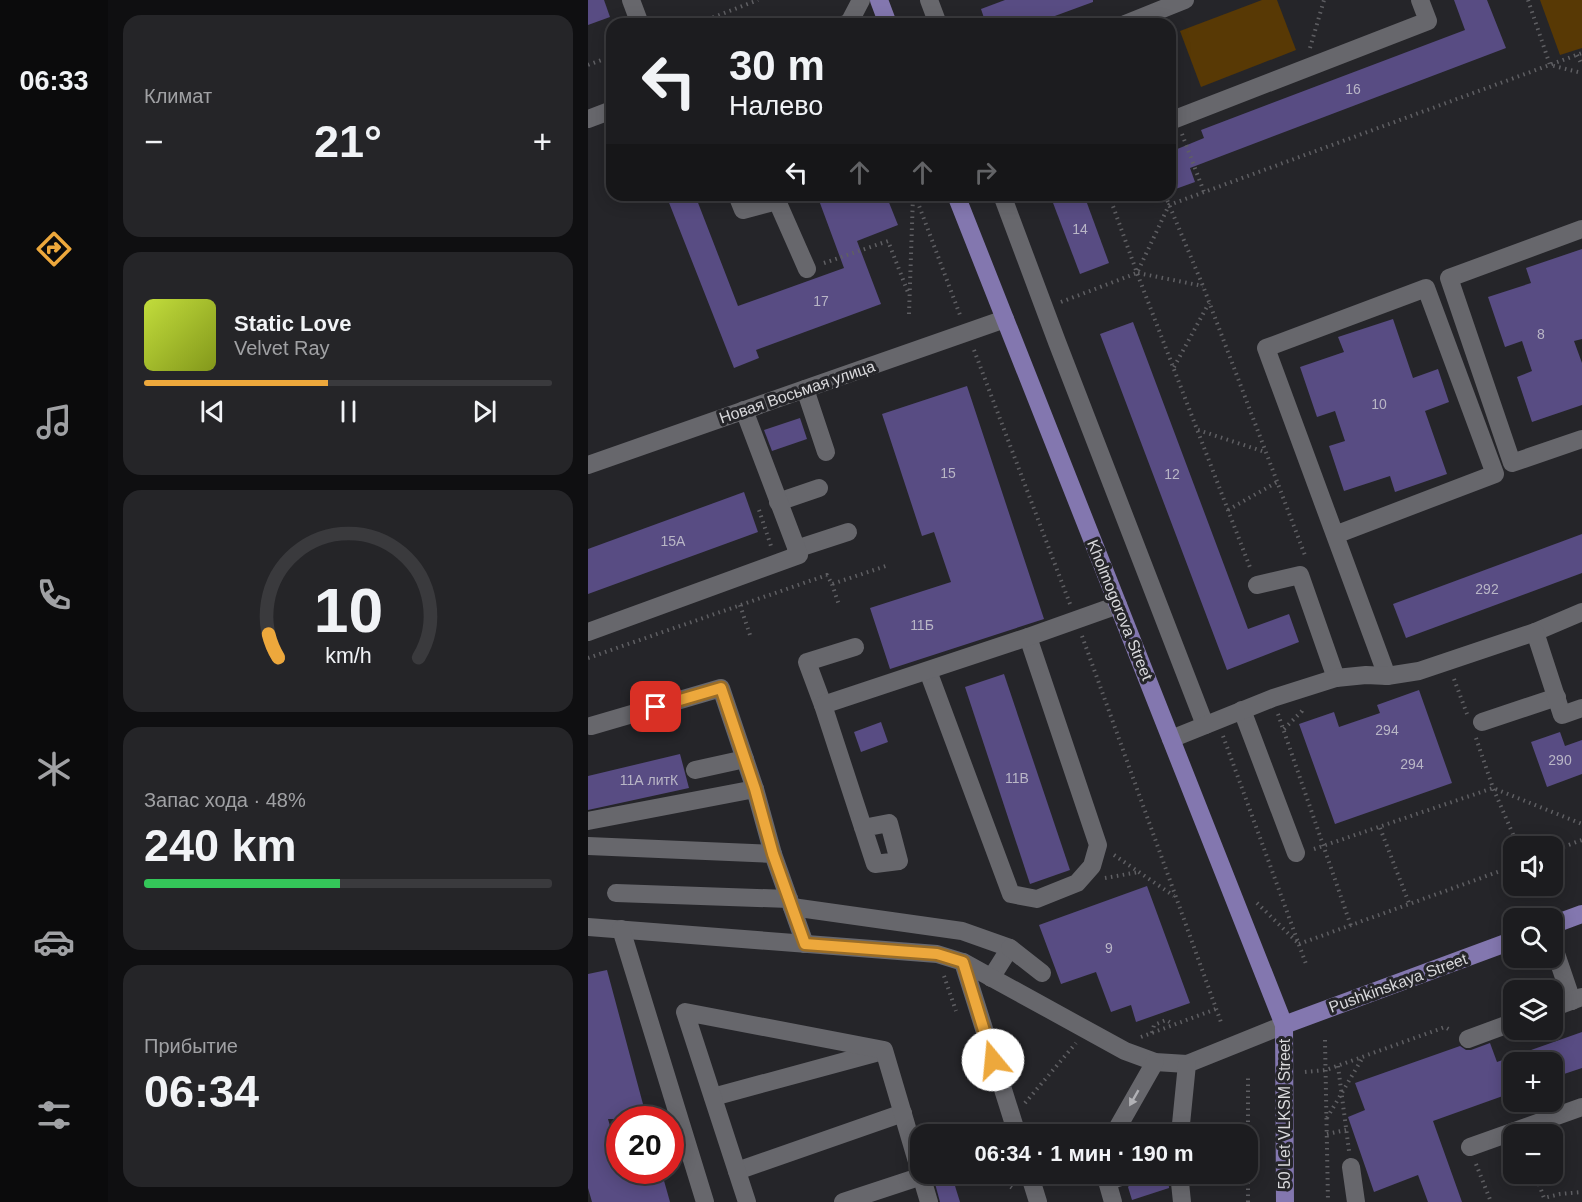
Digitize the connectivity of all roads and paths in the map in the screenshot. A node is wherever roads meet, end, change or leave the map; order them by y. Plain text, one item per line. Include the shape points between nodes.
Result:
1 (631, 0) edge
2 (758, 0) edge
3 (861, 0) edge
4 (879, 0) edge
5 (929, 0) edge
6 (1185, 0) edge
7 (1324, 0) edge
8 (1420, 0) edge
9 (1528, 0) edge
10 (638, 18) edge
11 (712, 18) edge
12 (853, 18) edge
13 (886, 18) edge
14 (936, 18) edge
15 (1140, 18) edge
16 (1580, 54) edge
17 (606, 58) edge
18 (1550, 64) junction
19 (588, 65) edge
20 (1582, 65) edge
21 (1304, 69) junction
22 (1582, 73) edge
23 (606, 112) edge
24 (588, 119) edge
25 (1176, 119) edge
26 (1176, 127) edge
27 (1204, 192) junction
28 (739, 201) edge
29 (777, 201) edge
30 (777, 201) edge
31 (914, 201) edge
32 (916, 201) edge
33 (958, 201) edge
34 (1004, 201) edge
35 (1111, 201) edge
36 (1167, 201) edge
37 (1169, 205) junction
38 (1582, 229) edge
39 (807, 269) joint
40 (1137, 273) junction
41 (1203, 286) junction
42 (909, 295) junction
43 (1209, 303) junction
44 (1047, 313) junction
45 (909, 314) dead end
46 (1005, 319) junction
47 (967, 332) junction
48 (1174, 368) junction
49 (805, 389) junction
50 (744, 410) junction
51 (1197, 430) junction
52 (1582, 439) edge
53 (826, 452) dead end
54 (1266, 452) junction
55 (588, 465) edge
56 (1277, 482) junction
57 (819, 488) dead end
58 (756, 501) dead end
59 (778, 502) junction
60 (1228, 510) junction
61 (848, 532) dead end
62 (1335, 536) junction
63 (796, 549) junction
64 (774, 553) dead end
65 (889, 565) dead end
66 (1300, 575) junction
67 (832, 584) junction
68 (1257, 585) joint
69 (740, 605) junction
70 (839, 605) dead end
71 (1118, 605) junction
72 (1582, 612) edge
73 (1077, 620) junction
74 (588, 632) edge
75 (1535, 632) junction
76 (1028, 637) junction
77 (751, 638) dead end
78 (855, 647) dead end
79 (588, 658) edge
80 (1448, 662) junction
81 (928, 671) junction
82 (1387, 676) junction
83 (1336, 678) junction
84 (1557, 697) junction
85 (1273, 698) junction
86 (823, 705) junction
87 (1582, 708) edge
88 (1242, 710) junction
89 (1205, 725) junction
90 (1475, 725) junction
91 (591, 726) dead end
92 (1170, 739) junction
93 (745, 759) junction
94 (695, 770) dead end
95 (1493, 788) junction
96 (755, 789) junction
97 (588, 821) edge
98 (1582, 824) edge
99 (863, 828) dead end
100 (1380, 828) junction
101 (1514, 836) edge
102 (1582, 840) edge
103 (1098, 845) junction
104 (588, 846) edge
105 (1324, 847) junction
106 (1563, 847) edge
107 (773, 854) junction
108 (1296, 854) joint
109 (1503, 870) edge
110 (616, 893) dead end
111 (1174, 896) junction
112 (791, 903) junction
113 (1409, 903) junction
114 (1582, 914) edge
115 (1563, 921) edge
116 (1351, 926) junction
117 (588, 927) edge
118 (621, 929) junction
119 (805, 944) junction
120 (1503, 944) edge
121 (1010, 948) junction
122 (963, 962) junction
123 (1306, 964) dead end
124 (1563, 967) edge
125 (1042, 973) dead end
126 (991, 978) junction
127 (1577, 999) edge
128 (1216, 1009) junction
129 (1173, 1024) junction
130 (1222, 1025) dead end
131 (1284, 1026) junction
132 (1503, 1026) edge
133 (1087, 1030) junction
134 (1158, 1031) dead end
135 (1152, 1033) dead end
136 (1468, 1039) joint
137 (1065, 1040) dead end
138 (1325, 1040) dead end
139 (1073, 1046) junction
140 (884, 1050) junction
141 (1363, 1057) junction
142 (1155, 1062) junction
143 (1187, 1064) junction
144 (1338, 1065) junction
145 (1326, 1070) junction
146 (1305, 1071) dead end
147 (1248, 1076) dead end
148 (1341, 1094) junction
149 (713, 1097) junction
150 (1582, 1107) edge
151 (903, 1113) junction
152 (1326, 1119) junction
153 (1013, 1124) edge
154 (1015, 1124) edge
155 (1120, 1124) edge
156 (1181, 1124) edge
157 (1248, 1124) edge
158 (1347, 1130) junction
159 (1327, 1134) junction
160 (910, 1138) edge
161 (1470, 1147) joint
162 (1351, 1167) joint
163 (737, 1171) junction
164 (910, 1180) edge
165 (923, 1184) edge
166 (1006, 1184) edge
167 (1032, 1184) edge
168 (1112, 1184) edge
169 (1180, 1184) edge
170 (1248, 1184) edge
171 (1539, 1184) edge
172 (1017, 1192) dead end
173 (1582, 1192) edge
174 (705, 1202) edge
175 (747, 1202) edge
176 (843, 1202) edge
177 (929, 1202) edge
178 (1038, 1202) edge
179 (1113, 1202) edge
180 (1182, 1202) edge
181 (1248, 1202) edge
182 (1285, 1202) edge
183 (1328, 1202) edge
184 (1356, 1202) edge
185 (1491, 1202) edge

1 - 10 street
2 - 11 path
3 - 12 street
4 - 13 main road
5 - 14 street
6 - 15 street
7 - 21 path
8 - 21 street via 1428,21
9 - 18 path
16 - 18 path
16 - 20 path
17 - 19 path
18 - 22 path
18 - 27 path
21 - 25 street
23 - 24 street
26 - 27 path
27 - 37 path
28 - 30 street via 743,210
29 - 39 street
31 - 42 path
32 - 47 path
33 - 46 main road, Kholmogorova Street
34 - 44 street
35 - 40 path
36 - 37 path
37 - 40 path
37 - 41 path
38 - 52 street via 1449,278 1512,463
39 - 42 path via 888,241
40 - 41 path
40 - 44 path via 1056,304
40 - 48 path
41 - 43 path
42 - 45 path
43 - 48 path
43 - 54 path
44 - 89 street
46 - 47 street, Новая Восьмая улица
46 - 71 main road, Kholmogorova Street
47 - 49 street, Новая Восьмая улица
47 - 73 path
48 - 51 path
49 - 50 street, Новая Восьмая улица
49 - 53 street
50 - 55 street, Новая Восьмая улица
50 - 59 street
51 - 54 path
51 - 60 path
54 - 56 path
56 - 60 path
56 - 66 path via 1308,563
57 - 59 street
58 - 64 path
59 - 63 street
60 - 68 path
61 - 63 street
62 - 62 street via 1266,348 1426,288 1495,474
62 - 82 street
63 - 74 street via 799,555
65 - 67 path
66 - 68 street
66 - 83 street
67 - 69 path via 827,575
67 - 70 path
69 - 77 path
69 - 79 path
71 - 73 street
71 - 92 main road, Kholmogorova Street
72 - 75 street
73 - 76 street
73 - 111 path
75 - 80 street
75 - 84 street
76 - 81 street
76 - 103 street
78 - 86 street via 807,662
80 - 82 street
80 - 90 path
81 - 86 street
81 - 103 street via 1011,894 1037,899 1077,883 1092,866
82 - 83 street
83 - 85 street
84 - 87 street via 1562,715
84 - 90 street
85 - 88 street
85 - 105 path
86 - 99 street
88 - 89 street
88 - 108 street
89 - 92 street
90 - 95 path
91 - 93 street via 721,688
92 - 131 main road, Kholmogorova Street
93 - 94 street
93 - 96 street
95 - 98 path
95 - 100 path
95 - 101 path
96 - 97 street
96 - 107 street
100 - 105 path
100 - 113 path
102 - 106 path
103 - 111 path
104 - 107 street
105 - 108 path
105 - 116 path
107 - 112 street
109 - 113 path
110 - 112 street
111 - 128 path
112 - 119 street
112 - 121 street via 962,932
113 - 116 path
114 - 115 main road
116 - 123 path via 1299,944
117 - 118 street
118 - 119 street
118 - 174 street
119 - 122 street via 937,954
120 - 131 main road, Pushkinskaya Street
121 - 125 street
121 - 126 street
122 - 126 street
122 - 153 street
124 - 127 street
126 - 133 street
128 - 129 path
128 - 130 path
129 - 134 path
129 - 135 path via 1166,1020 1154,1025
131 - 143 street
131 - 182 main road, 50 Let VLKSM Street
132 - 136 street
133 - 139 path
133 - 142 street via 1125,1052
136 - 141 path via 1445,1027
137 - 139 path
138 - 145 path
139 - 154 path
140 - 149 street
140 - 149 street via 685,1012
140 - 151 street
141 - 144 path
141 - 148 path
142 - 143 street
142 -> 155 street
143 - 156 street
144 - 145 path
144 - 148 path
145 - 146 path
145 - 152 path
147 - 157 path
148 - 152 path
148 - 158 path
149 - 163 street
150 - 161 street
151 - 160 street
151 - 163 street
152 - 159 path
158 - 159 path
158 - 162 path
159 - 183 path
161 - 185 path
162 - 184 street
163 - 175 street
164 - 176 street
165 - 177 street
166 - 172 path
167 - 178 street
168 - 179 street
169 - 180 street
170 - 181 path
171 - 173 path via 1544,1198

